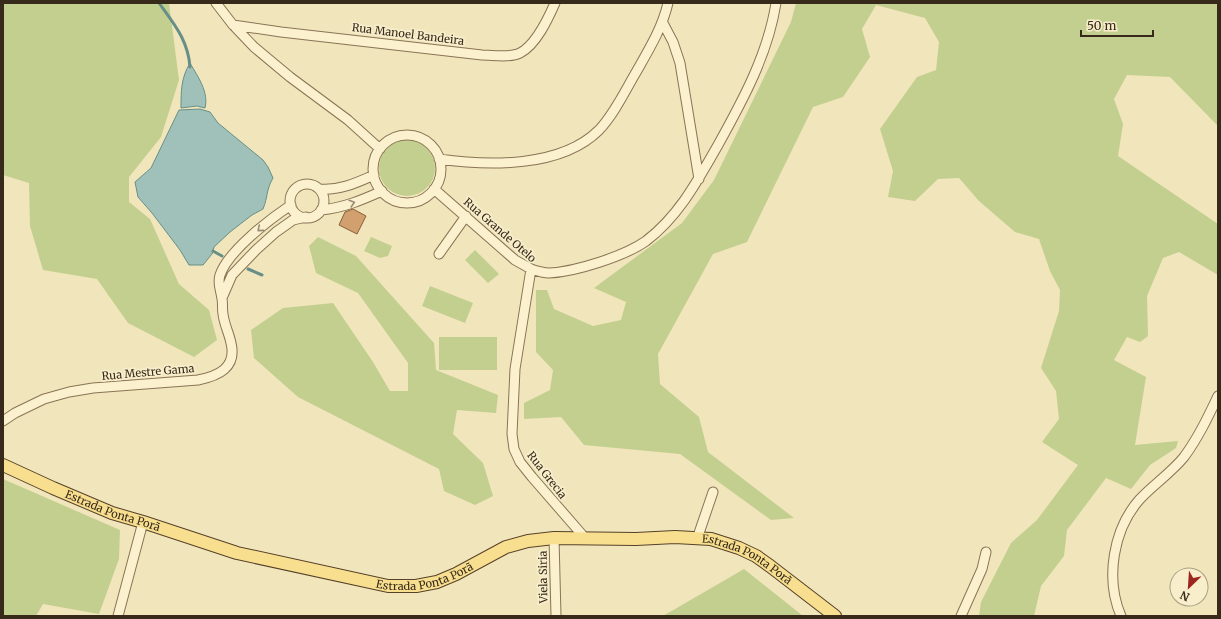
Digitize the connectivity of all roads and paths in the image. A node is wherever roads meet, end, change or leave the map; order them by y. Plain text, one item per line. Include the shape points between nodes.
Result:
1 (216, 3) edge
2 (555, 3) edge
3 (668, 3) edge
4 (776, 3) edge
5 (663, 23) junction
6 (233, 25) junction
7 (380, 149) junction
8 (439, 159) junction
9 (374, 175) junction
10 (699, 179) junction
11 (319, 189) junction
12 (434, 189) junction
13 (382, 191) junction
14 (291, 205) junction
15 (321, 210) junction
16 (466, 216) junction
17 (306, 217) junction
18 (438, 254) dead end
19 (531, 269) junction
20 (222, 298) junction
21 (515, 369) joint
22 (1218, 396) edge
23 (3, 421) edge
24 (3, 465) edge
25 (713, 492) dead end
26 (144, 522) junction
27 (554, 538) junction
28 (585, 538) junction
29 (697, 539) junction
30 (986, 552) dead end
31 (118, 616) edge
32 (556, 616) edge
33 (835, 616) edge
34 (962, 616) edge
35 (1121, 616) edge

1 - 6 street
2 - 6 street, Rua Manoel Bandeira via 544,27 531,44 519,54 502,56
3 - 5 street
4 - 10 street via 774,19 756,70
5 - 8 street via 612,113 598,131 584,141 564,152 542,159 496,162
5 - 10 street via 680,63
6 - 7 street via 254,47 348,120
7 - 8 street via 387,142 407,135 427,142
7 - 9 street via 373,166
8 - 12 street via 440,177
9 - 11 street via 336,189
9 - 13 street via 376,184
10 - 19 street via 683,204 666,222 645,241 621,254 572,269 548,273
11 - 14 street via 309,184 300,186 292,195
11 - 15 street via 324,200
12 - 13 street via 421,200 411,203 390,198
12 - 16 street, Rua Grande Otelo
15 -> 13 street via 359,201
14 - 17 street via 297,214
14 -> 20 street, Rua Mestre Gama via 246,241 227,262 220,274 218,285
15 - 17 street
16 - 18 street
16 - 19 street, Rua Grande Otelo via 515,260
17 - 20 street, Rua Mestre Gama via 293,220 256,250 232,275
19 - 21 street, Rua Grande Otelo
20 - 23 street, Rua Mestre Gama via 232,355 229,365 222,372 198,380 69,392 44,399
21 - 28 street, Rua Grecia via 512,434 514,449 520,462
22 - 35 street via 1192,445 1175,467 1140,499 1122,530 1114,554 1113,577 1115,601
24 - 26 main road, Estrada Ponta Porã via 112,513
25 - 29 street
26 - 27 main road, Estrada Ponta Porã via 237,553 388,586 416,586 437,582 506,547
26 - 31 street
27 - 28 main road, Estrada Ponta Porã
27 - 32 street, Viela Siria
28 - 29 main road, Estrada Ponta Porã
29 - 33 main road, Estrada Ponta Porã via 711,539 756,556
30 - 34 street via 982,569

